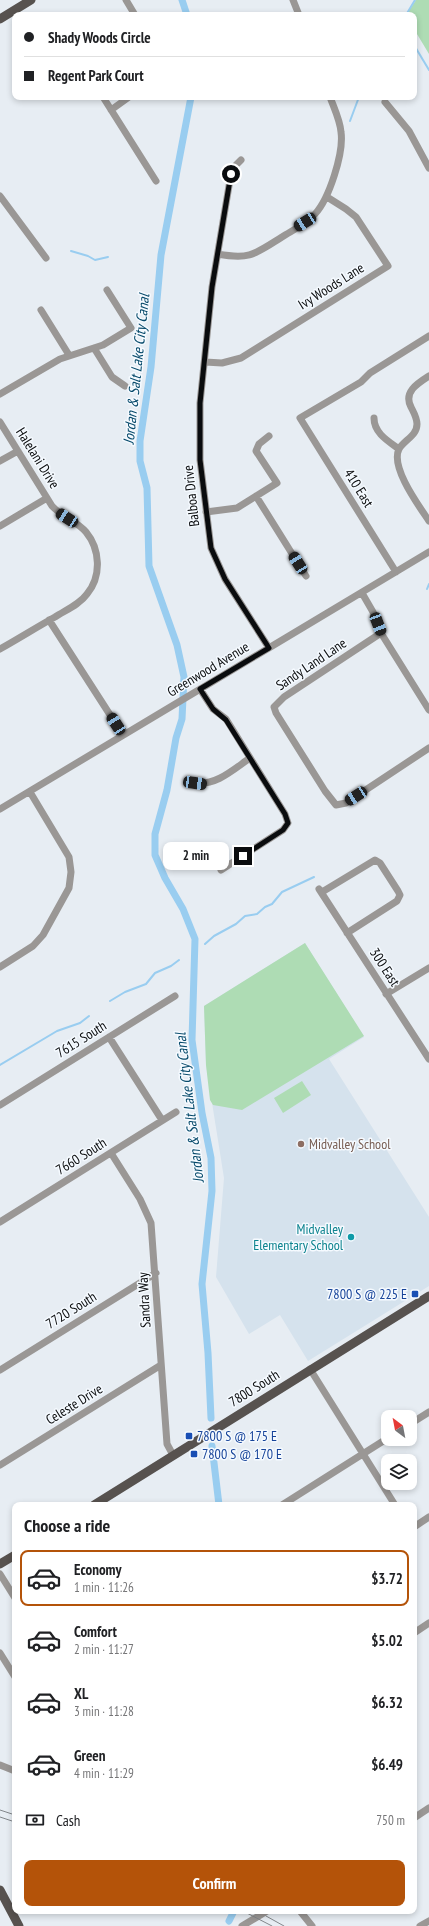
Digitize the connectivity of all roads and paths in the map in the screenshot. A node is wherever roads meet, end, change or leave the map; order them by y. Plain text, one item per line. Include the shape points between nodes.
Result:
1 (31, 0) edge
2 (126, 0) edge
3 (293, 0) edge
4 (133, 12) edge
5 (298, 12) edge
6 (0, 19) edge
7 (105, 100) edge
8 (125, 100) edge
9 (331, 100) edge
10 (384, 102) dead end
11 (111, 110) junction
12 (242, 160) dead end
13 (429, 168) edge
14 (156, 181) dead end
15 (0, 196) edge
16 (327, 198) junction
17 (218, 254) junction
18 (46, 258) dead end
19 (107, 290) dead end
20 (41, 310) dead end
21 (429, 336) edge
22 (94, 348) junction
23 (69, 355) junction
24 (205, 362) junction
25 (429, 376) edge
26 (125, 386) dead end
27 (0, 394) edge
28 (374, 418) dead end
29 (0, 422) edge
30 (269, 436) dead end
31 (399, 449) junction
32 (18, 450) junction
33 (0, 461) edge
34 (256, 496) junction
35 (47, 498) junction
36 (206, 512) junction
37 (429, 521) edge
38 (0, 526) edge
39 (429, 552) edge
40 (396, 572) junction
41 (306, 576) dead end
42 (362, 593) junction
43 (49, 620) junction
44 (381, 633) junction
45 (269, 648) junction
46 (0, 650) edge
47 (197, 691) junction
48 (429, 710) edge
49 (123, 735) junction
50 (429, 748) edge
51 (250, 758) junction
52 (195, 783) dead end
53 (30, 792) junction
54 (0, 809) edge
55 (221, 870) dead end
56 (347, 933) junction
57 (0, 967) edge
58 (429, 968) edge
59 (386, 994) junction
60 (175, 996) dead end
61 (109, 1037) junction
62 (429, 1059) edge
63 (0, 1105) edge
64 (176, 1112) dead end
65 (162, 1120) junction
66 (111, 1153) junction
67 (0, 1222) edge
68 (156, 1273) junction
69 (429, 1296) edge
70 (161, 1365) junction
71 (0, 1370) edge
72 (310, 1370) junction
73 (429, 1412) edge
74 (417, 1420) edge
75 (381, 1442) edge
76 (363, 1454) junction
77 (173, 1455) junction
78 (0, 1465) edge
79 (99, 1502) edge
80 (287, 1502) edge
81 (393, 1502) edge
82 (429, 1517) edge
83 (417, 1525) edge
84 (12, 1557) edge
85 (0, 1564) edge
86 (0, 1574) edge
87 (12, 1593) edge
88 (429, 1624) edge
89 (417, 1631) edge
90 (0, 1653) edge
91 (12, 1672) edge
92 (0, 1765) edge
93 (12, 1769) edge
94 (429, 1808) edge
95 (417, 1816) edge
96 (0, 1890) edge
97 (12, 1912) edge
98 (13, 1914) edge
99 (262, 1914) edge
100 (302, 1914) edge
101 (429, 1920) edge
102 (20, 1926) edge
103 (242, 1926) edge
104 (312, 1926) edge
105 (420, 1926) edge

1 - 6 main road
2 - 4 street
3 - 5 street
7 - 11 street
8 - 11 street
9 - 16 street via 342,137
10 - 13 street via 409,131
11 - 14 street
12 - 17 street, Balboa Drive via 231,174
15 - 18 street
16 - 17 street via 305,222 254,254 240,257
16 - 24 street, Ivy Woods Lane via 356,217 388,266 241,358 222,363
17 - 24 street, Balboa Drive via 212,287
19 - 22 street via 131,328
20 - 23 street
21 - 40 street, 410 East via 370,373 361,382 300,418
22 - 23 street
22 - 26 street via 112,377
23 - 27 street
24 - 36 street, Balboa Drive via 199,432
25 - 31 street via 414,386 410,393 409,400 417,427
28 - 31 street via 379,432
29 - 32 street, Halelani Drive
30 - 34 street via 259,444 256,451 277,483
31 - 37 street via 399,467
32 - 33 street
32 - 35 street, Halelani Drive
34 - 36 street via 232,510
34 - 41 street
35 - 38 street
35 - 43 street, Halelani Drive via 59,513 85,531 98,563 93,584 87,594
36 - 45 street, Balboa Drive via 211,548 217,564
39 - 40 street, Greenwood Avenue
40 - 42 street, Greenwood Avenue
42 - 44 street
42 - 45 street, Greenwood Avenue
43 - 46 street, Halelani Drive
43 - 49 street
44 - 48 street
44 - 50 street, Sandy Land Lane via 284,697 274,707 336,805 346,803
45 - 47 street, Greenwood Avenue
47 - 49 street, Greenwood Avenue
47 - 51 street via 226,720
49 - 53 street, Greenwood Avenue
51 - 52 street via 213,782
51 - 55 street via 285,814 288,825
53 - 54 street, Greenwood Avenue
53 - 57 street via 69,857 69,888 47,928 33,946
56 - 56 street, 300 East via 320,890 374,860 380,863 400,895 397,901
56 - 59 street, 300 East
58 - 59 street
59 - 62 street, 300 East
60 - 61 street, 7615 South
61 - 63 street, 7615 South
61 - 65 street
64 - 65 street, 7660 South
65 - 66 street, 7660 South
66 - 67 street, 7660 South
66 - 68 street, Sandra Way via 147,1212 153,1236
68 - 70 street, Sandra Way
68 - 71 street, 7720 South
69 - 72 main road, 7800 South
70 - 77 street, Sandra Way via 167,1444
70 - 78 street, Celeste Drive
72 - 76 street
72 - 77 main road, 7800 South
73 - 74 street
75 - 76 street
76 - 80 street
76 - 81 street
77 - 79 main road, 7800 South
82 - 83 street
84 - 85 main road
86 - 87 street
88 - 89 street
90 - 91 street
92 - 93 street
94 - 95 street
96 - 97 main road
98 - 102 main road
99 - 103 street
100 - 104 street
101 - 105 street

